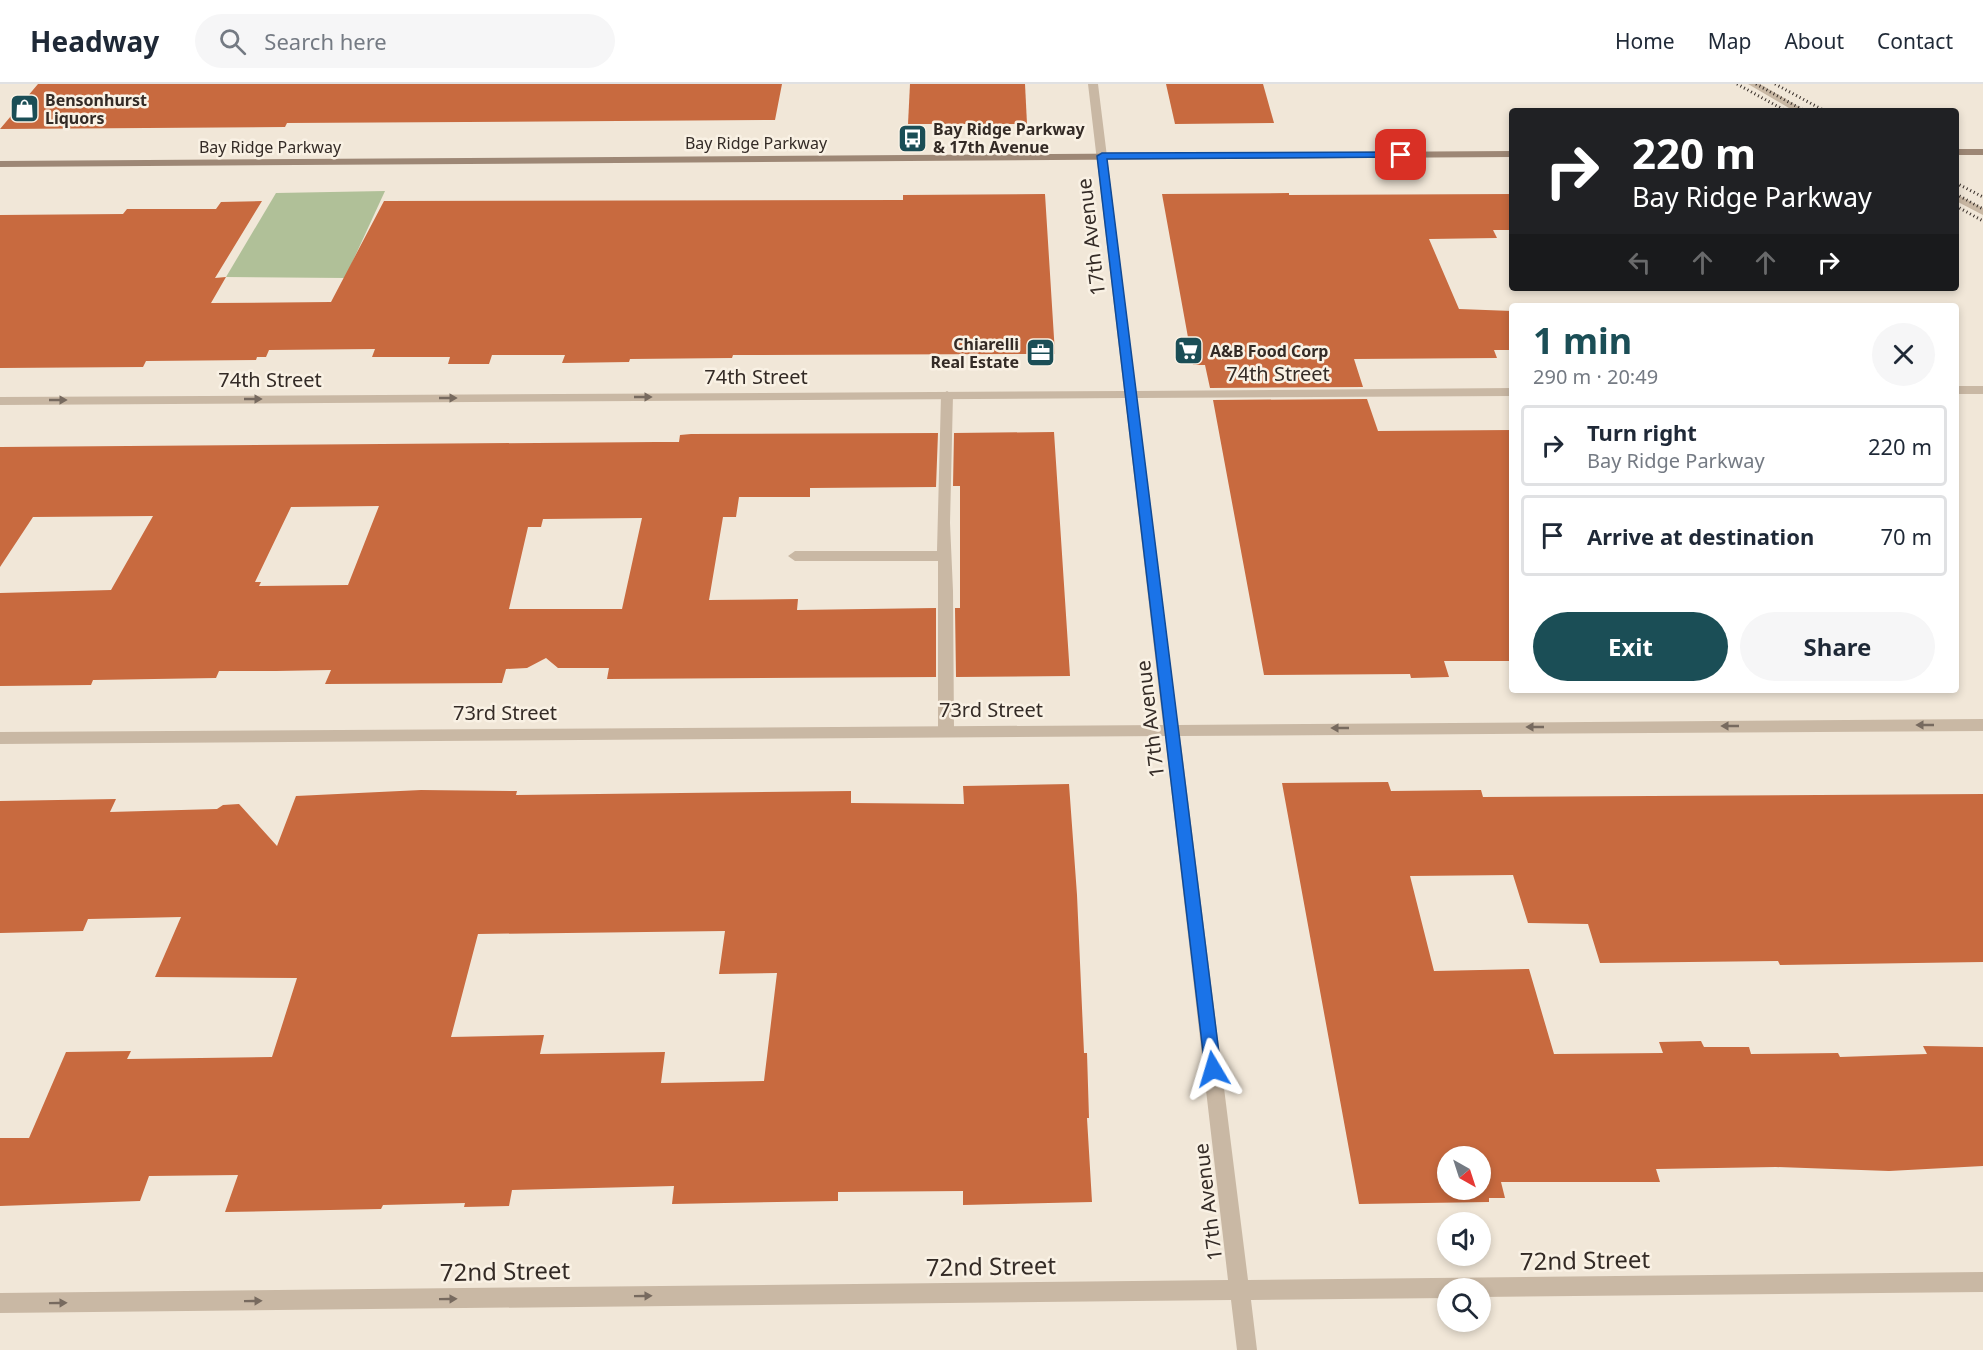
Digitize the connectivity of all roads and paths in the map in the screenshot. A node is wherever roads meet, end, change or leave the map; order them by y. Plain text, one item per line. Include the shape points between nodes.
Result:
1 (1093, 84) edge
2 (1753, 84) edge
3 (1796, 108) edge
4 (1959, 152) edge
5 (1983, 152) edge
6 (1509, 154) edge
7 (1102, 156) junction
8 (0, 164) edge
9 (1959, 199) edge
10 (1983, 212) edge
11 (1959, 390) edge
12 (1983, 390) edge
13 (1509, 392) edge
14 (1131, 394) junction
15 (947, 395) junction
16 (0, 400) edge
17 (795, 556) dead end
18 (945, 556) junction
19 (1983, 725) edge
20 (1172, 729) junction
21 (946, 731) junction
22 (0, 738) edge
23 (1983, 1282) edge
24 (1239, 1290) junction
25 (0, 1303) edge
26 (1247, 1350) edge

1 - 7 street, 17th Avenue
2 - 3 street
4 - 5 main road
6 - 7 main road, Bay Ridge Parkway
7 - 8 main road, Bay Ridge Parkway
7 - 14 street, 17th Avenue
9 - 10 street
11 - 12 street
13 - 14 street, 74th Street
14 - 15 street, 74th Street
14 - 20 street, 17th Avenue
16 -> 15 street, 74th Street
15 - 18 street
17 - 18 street
18 - 21 street
19 -> 20 street, 73rd Street
20 - 21 street, 73rd Street
20 - 24 street, 17th Avenue
21 - 22 street, 73rd Street
23 - 24 street, 72nd Street
25 -> 24 street, 72nd Street
24 - 26 street, 17th Avenue

